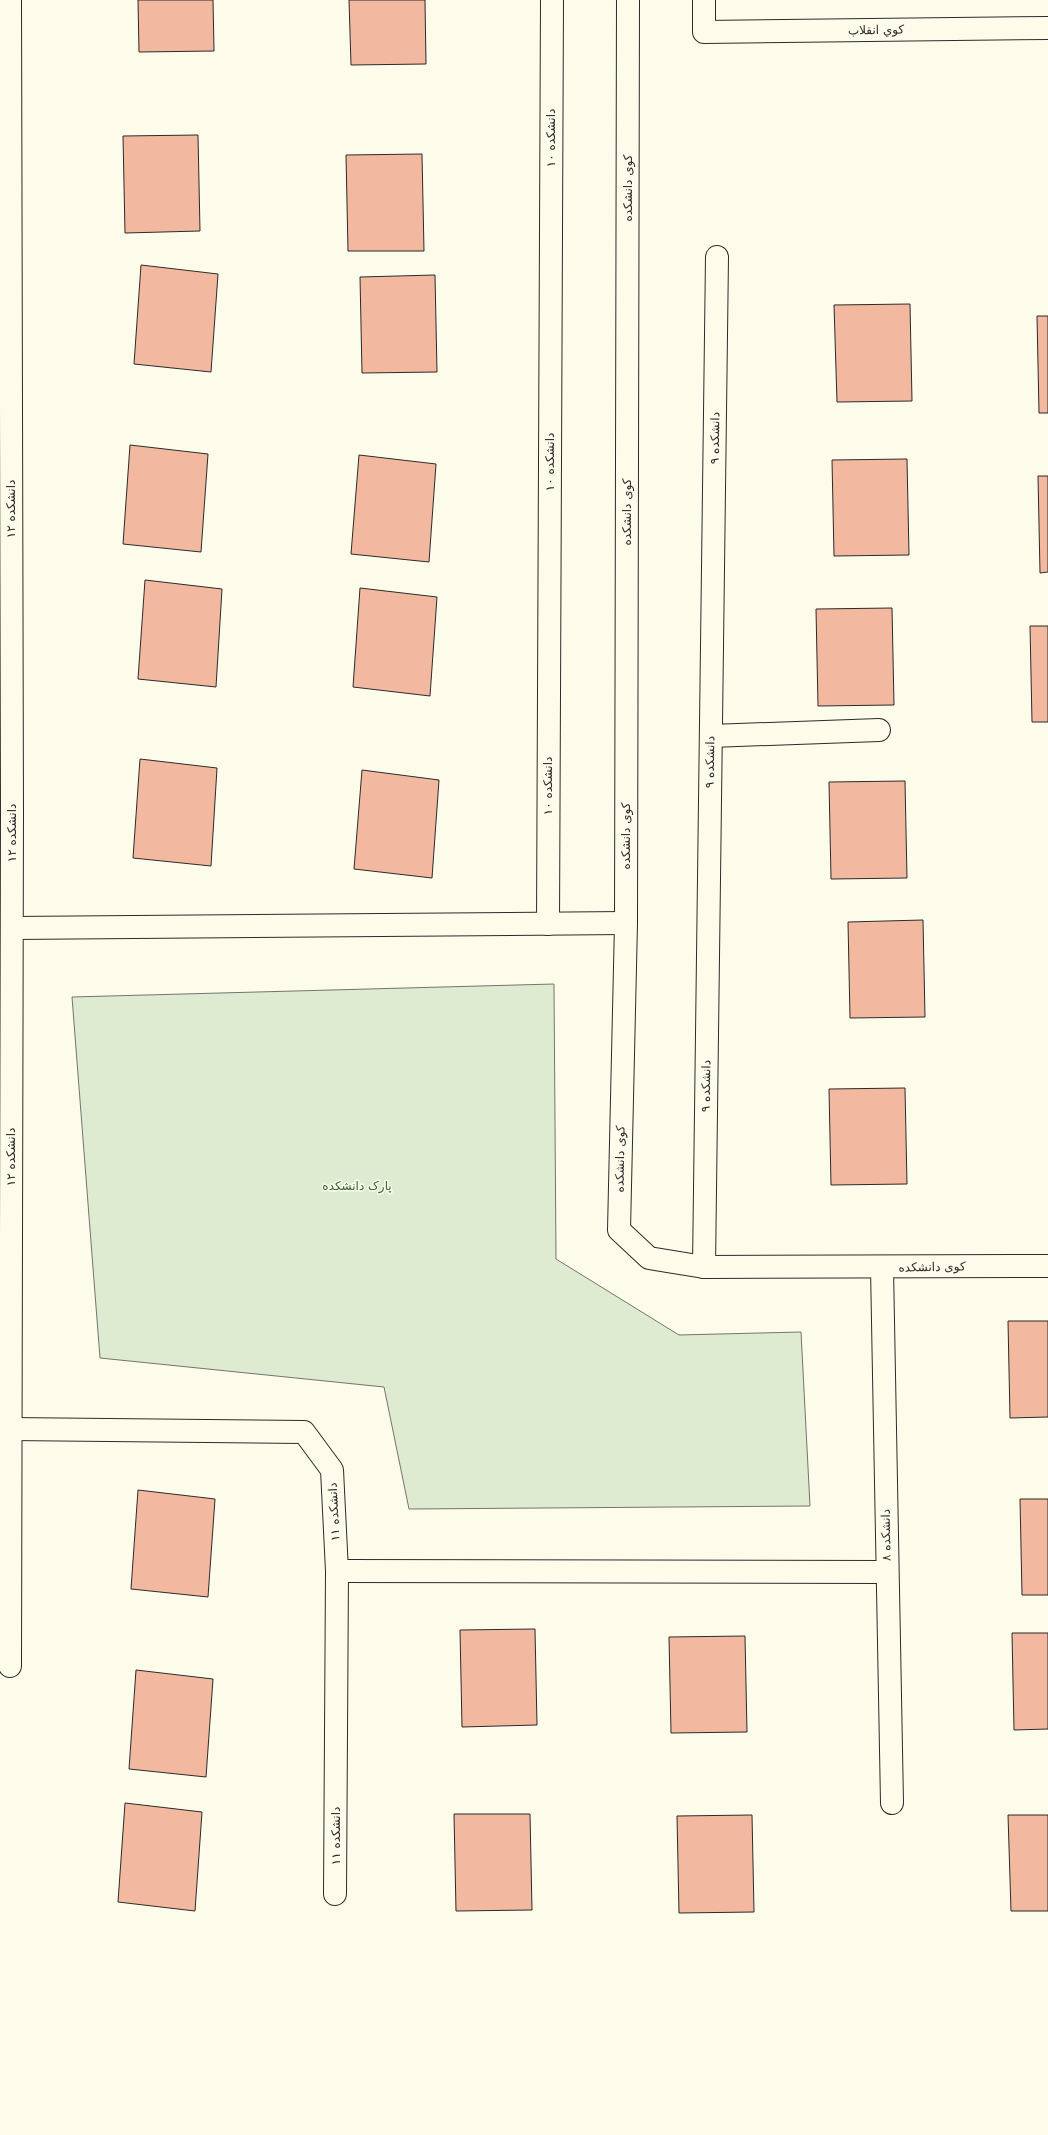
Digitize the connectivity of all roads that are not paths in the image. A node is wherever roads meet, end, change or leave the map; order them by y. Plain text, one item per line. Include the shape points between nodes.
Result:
1 (10, 0) edge
2 (552, 0) edge
3 (628, 0) edge
4 (704, 0) edge
5 (1048, 28) edge
6 (717, 257) dead end
7 (879, 730) dead end
8 (711, 736) junction
9 (626, 923) junction
10 (548, 924) junction
11 (12, 928) junction
12 (1048, 1266) edge
13 (704, 1267) junction
14 (882, 1268) junction
15 (10, 1429) junction
16 (337, 1571) junction
17 (887, 1572) junction
18 (10, 1666) dead end
19 (892, 1802) dead end
20 (335, 1894) dead end

1 - 11 street, دانشکده ۱۲
2 - 10 street, دانشکده ۱۰
3 - 9 street, کوی دانشکده
4 - 5 street, كوي انقلاب via 704,32
6 - 8 street, دانشکده ۹
7 - 8 street
8 - 13 street, دانشکده ۹
9 - 10 street
9 - 13 street, کوی دانشکده via 619,1230 649,1258
10 - 11 street
11 - 15 street, دانشکده ۱۲
12 - 14 street, کوی دانشکده
13 - 14 street, کوی دانشکده
14 - 17 street, دانشکده ۸
15 - 16 street, دانشکده ۱۱ via 304,1432 332,1470
15 - 18 street, دانشکده ۱۲
16 - 17 street
16 - 20 street, دانشکده ۱۱
17 - 19 street, دانشکده ۸

